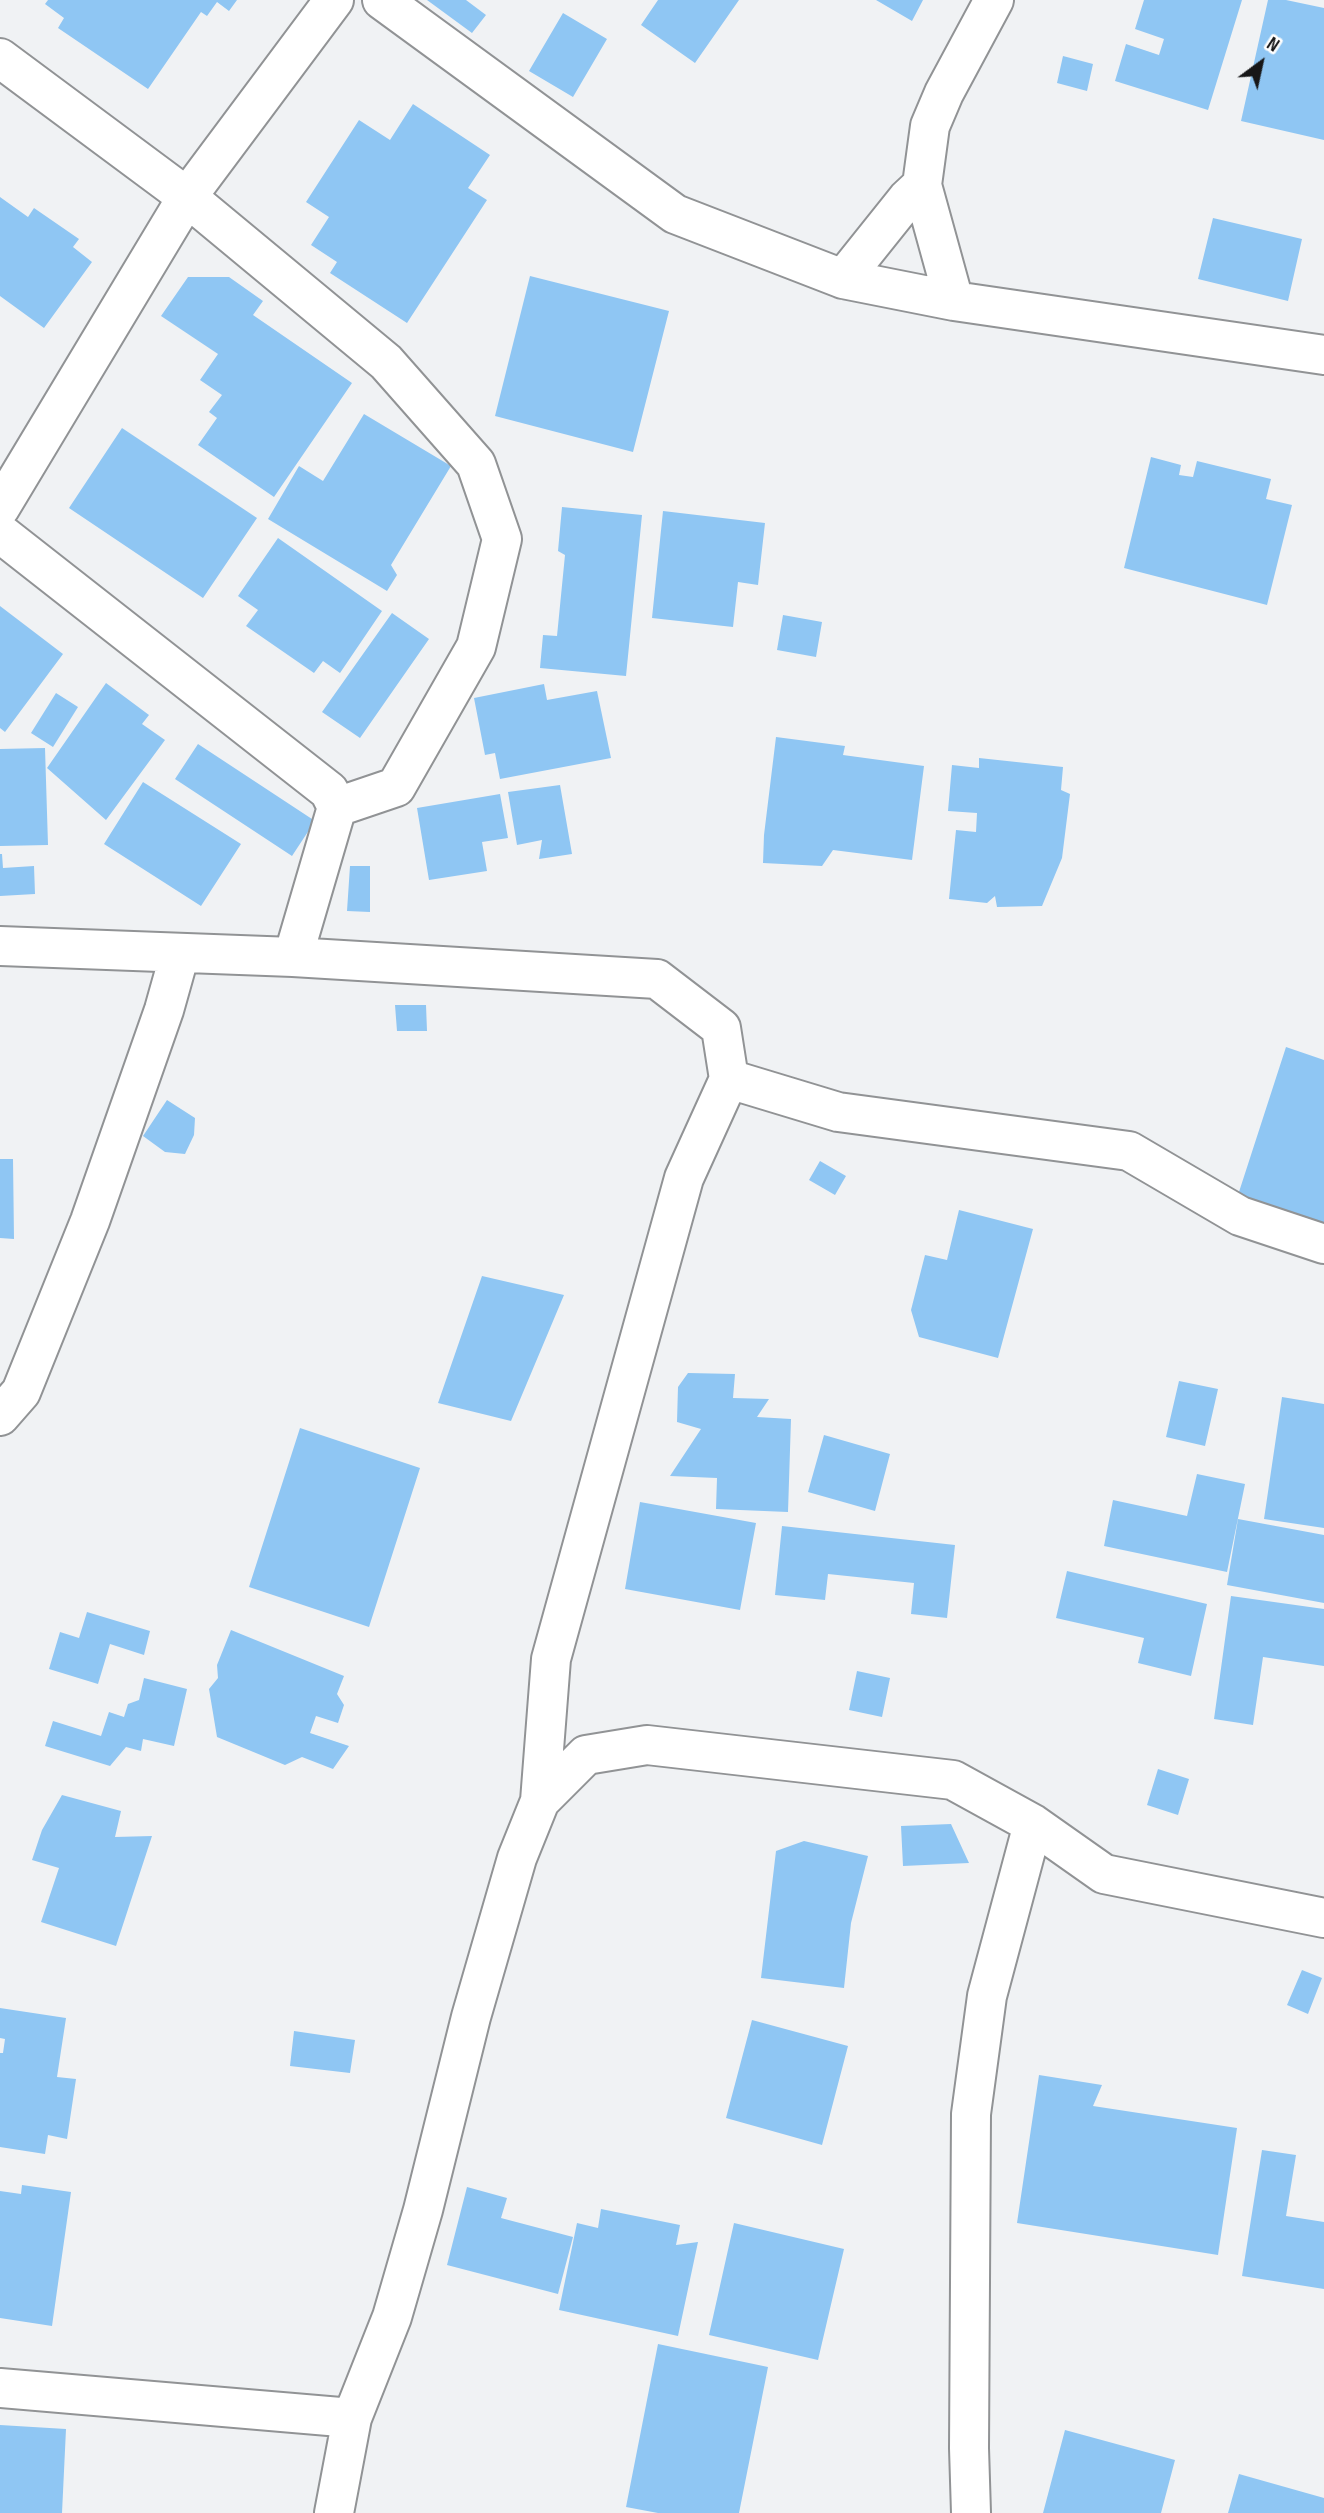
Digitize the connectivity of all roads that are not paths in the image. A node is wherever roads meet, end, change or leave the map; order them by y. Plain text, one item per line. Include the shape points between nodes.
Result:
1 (334, 0) edge
2 (382, 0) edge
3 (994, 0) edge
4 (0, 58) edge
5 (922, 184) junction
6 (187, 197) junction
7 (843, 279) junction
8 (954, 302) junction
9 (1324, 355) edge
10 (0, 508) edge
11 (0, 533) edge
12 (337, 807) junction
13 (0, 946) edge
14 (180, 953) junction
15 (293, 957) junction
16 (729, 1079) junction
17 (1324, 1244) edge
18 (0, 1416) edge
19 (540, 1801) junction
20 (1033, 1824) junction
21 (1324, 1917) edge
22 (0, 2388) edge
23 (352, 2418) junction
24 (334, 2513) edge
25 (971, 2513) edge

1 - 6 street
2 - 7 street via 675,214
3 - 5 street via 930,127
4 - 6 street
5 - 7 street
5 - 8 street
6 - 10 street
6 - 12 street via 386,362 476,464 502,538 476,647 396,787
7 - 8 street
8 - 9 street
11 - 12 street via 329,791
12 - 15 street
13 - 14 street
14 - 15 street
14 - 18 street via 90,1221 21,1392
15 - 16 street via 657,979 721,1028
16 - 17 street via 838,1112 1129,1151 1240,1216
16 - 19 street via 684,1178 551,1659
19 - 20 street via 586,1755 647,1745 953,1780
19 - 23 street via 517,1858 482,1977 424,2210 392,2317
20 - 21 street via 1104,1874
20 - 25 street via 987,1996 971,2114
22 - 23 street
23 - 24 street

